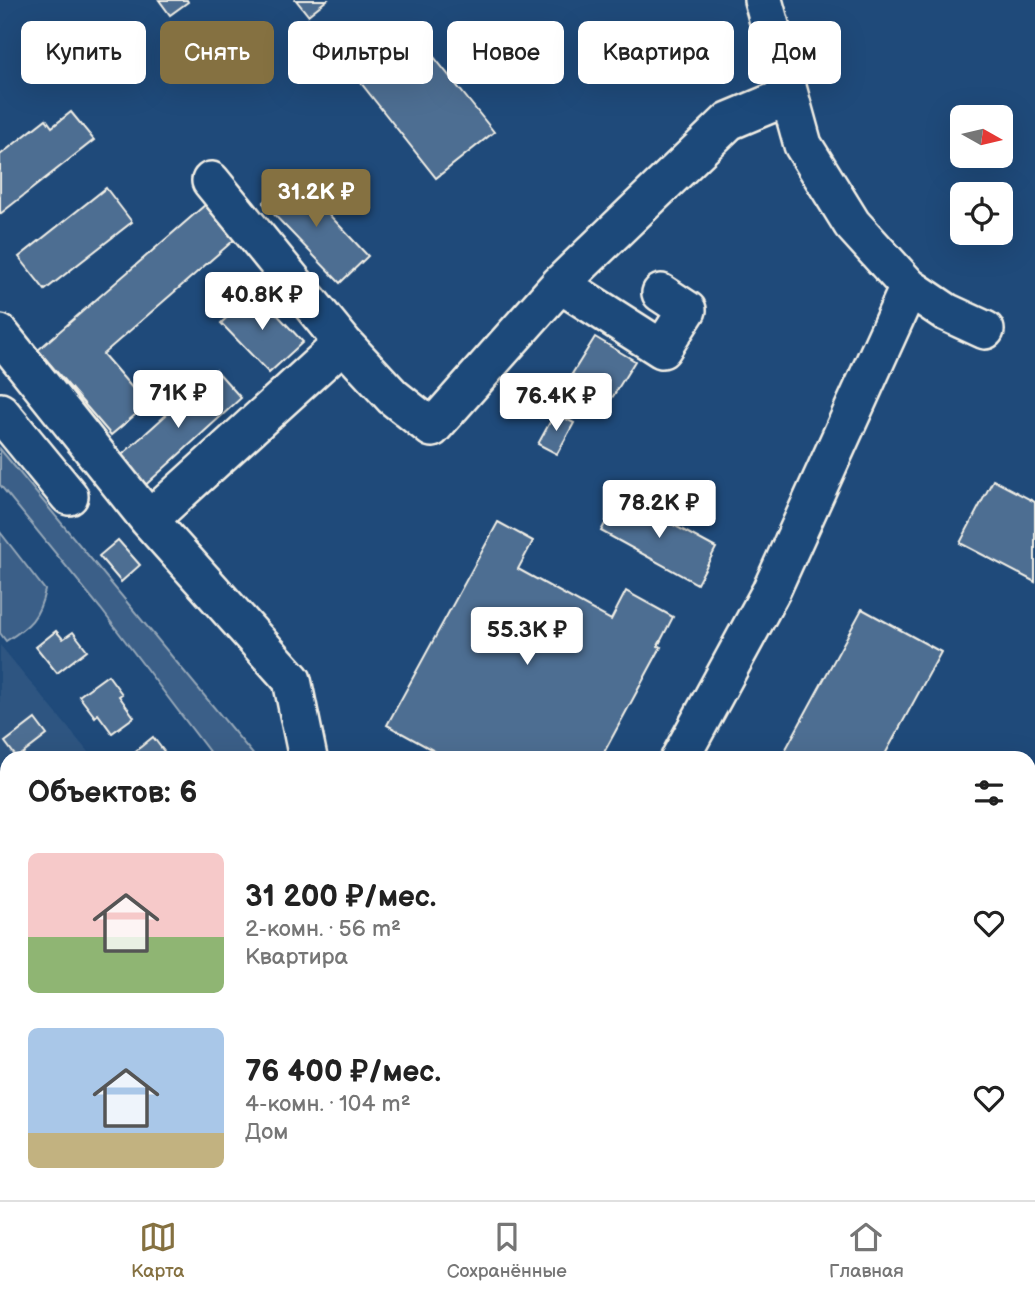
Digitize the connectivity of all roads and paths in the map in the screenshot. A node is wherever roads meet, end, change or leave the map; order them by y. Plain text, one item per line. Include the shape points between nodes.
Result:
1 (763, 0) edge
2 (789, 96) junction
3 (211, 181) dead end
4 (559, 284) junction
5 (909, 287) junction
6 (661, 293) dead end
7 (985, 330) dead end
8 (0, 334) edge
9 (343, 343) junction
10 (0, 412) edge
11 (69, 496) dead end
12 (149, 520) junction
13 (307, 751) edge
14 (684, 751) edge

1 - 2 lane
2 - 4 lane via 729,121
2 - 5 lane via 803,145 852,224
3 - 9 lane
4 - 6 lane via 662,349 687,310
4 - 9 lane via 432,428 393,397
5 - 7 lane via 946,312
5 - 14 lane via 771,591
8 - 12 lane
9 - 12 lane
10 - 11 lane
12 - 13 lane via 292,680

